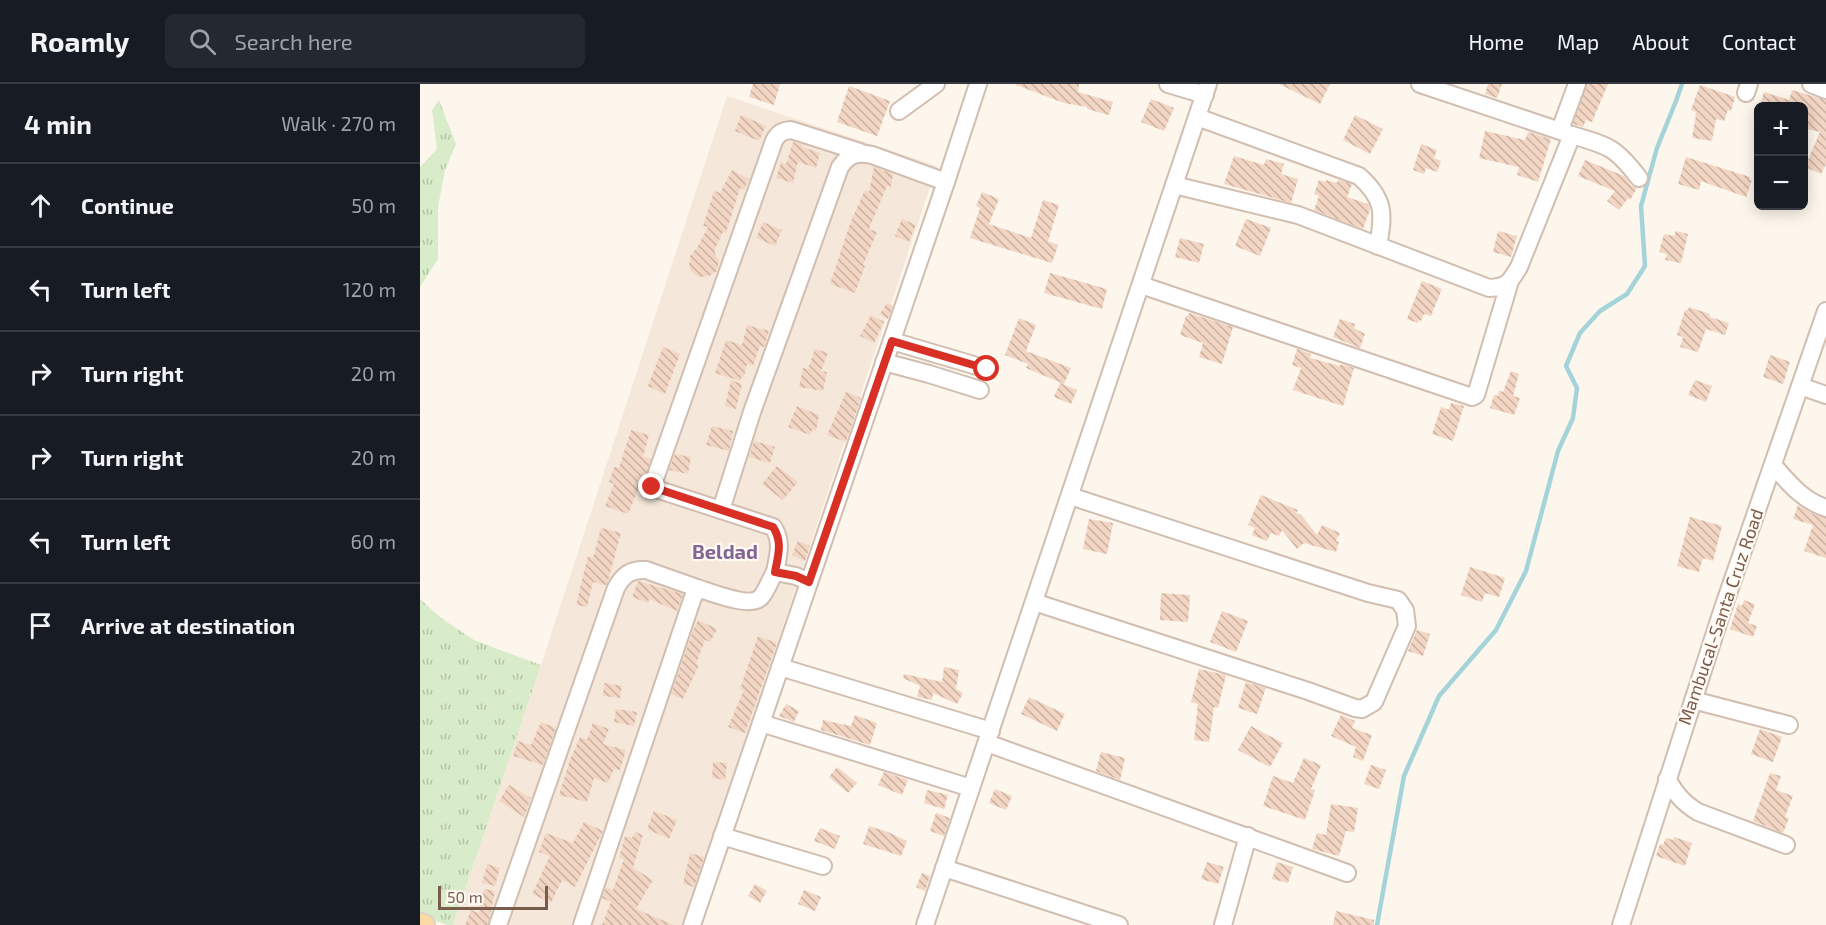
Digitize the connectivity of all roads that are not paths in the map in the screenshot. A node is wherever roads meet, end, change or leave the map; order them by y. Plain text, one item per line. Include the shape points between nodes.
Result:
1 (936, 84) edge
2 (976, 84) edge
3 (1168, 84) edge
4 (1420, 84) edge
5 (1577, 84) edge
6 (1811, 84) edge
7 (1207, 89) edge
8 (1826, 90) edge
9 (899, 111) dead end
10 (1197, 117) junction
11 (1566, 133) junction
12 (860, 152) junction
13 (1639, 178) dead end
14 (946, 182) junction
15 (1174, 185) junction
16 (1378, 246) junction
17 (1510, 281) junction
18 (1141, 285) junction
19 (1826, 311) edge
20 (892, 341) junction
21 (936, 353) junction
22 (884, 362) junction
23 (987, 369) dead end
24 (929, 374) junction
25 (1800, 386) junction
26 (980, 390) dead end
27 (1826, 395) edge
28 (1773, 465) junction
29 (1070, 496) junction
30 (1826, 508) edge
31 (721, 510) junction
32 (775, 572) junction
33 (809, 582) junction
34 (697, 588) junction
35 (1034, 602) junction
36 (780, 667) junction
37 (1693, 700) junction
38 (761, 723) junction
39 (1789, 725) dead end
40 (989, 737) junction
41 (1668, 779) junction
42 (971, 788) junction
43 (722, 836) junction
44 (1248, 836) junction
45 (1786, 845) dead end
46 (823, 866) dead end
47 (945, 868) junction
48 (1347, 873) dead end
49 (498, 925) edge
50 (582, 925) edge
51 (692, 925) edge
52 (926, 925) edge
53 (1119, 925) edge
54 (1223, 925) edge
55 (1621, 925) edge

1 - 9 street
2 - 14 street
3 - 7 street
4 - 11 street
5 - 11 street
6 - 8 street
7 - 10 street
10 - 15 street
10 - 16 street via 1359,176 1370,186 1382,209
11 - 13 street via 1607,146
11 - 17 street via 1519,267
12 - 14 street
12 - 31 street via 851,154 840,167
12 - 31 street via 791,130 783,131 774,141 650,486
14 - 20 street
15 - 16 street via 1298,215
15 - 18 street
16 - 17 street via 1489,288 1501,288
17 - 18 street via 1473,397
18 - 29 street
19 - 25 street, Mambucal-Santa Cruz Road
20 - 21 street
20 - 22 street
21 - 23 street
21 - 24 street
22 - 24 street
22 - 33 street
24 - 26 street
25 - 27 street
25 - 28 street, Mambucal-Santa Cruz Road
28 - 30 street via 1807,500
28 - 37 street, Mambucal-Santa Cruz Road
29 - 35 street
29 - 35 street via 1398,600 1405,610 1407,626 1374,702 1362,709
31 - 32 street via 773,527 779,542
32 - 33 street
32 - 34 street via 757,601 741,601
33 - 36 street
34 - 49 street via 646,570 637,569 621,579
34 - 50 street
35 - 40 street
36 - 38 street
36 - 40 street
37 - 39 street
37 - 41 street, Mambucal-Santa Cruz Road
38 - 42 street
38 - 43 street
40 - 42 street
40 - 44 street
41 - 45 street via 1678,798 1698,813
41 - 55 street, Mambucal-Santa Cruz Road
42 - 47 street
43 - 46 street
43 - 51 street
44 - 48 street
44 - 54 street
47 - 52 street
47 - 53 street

